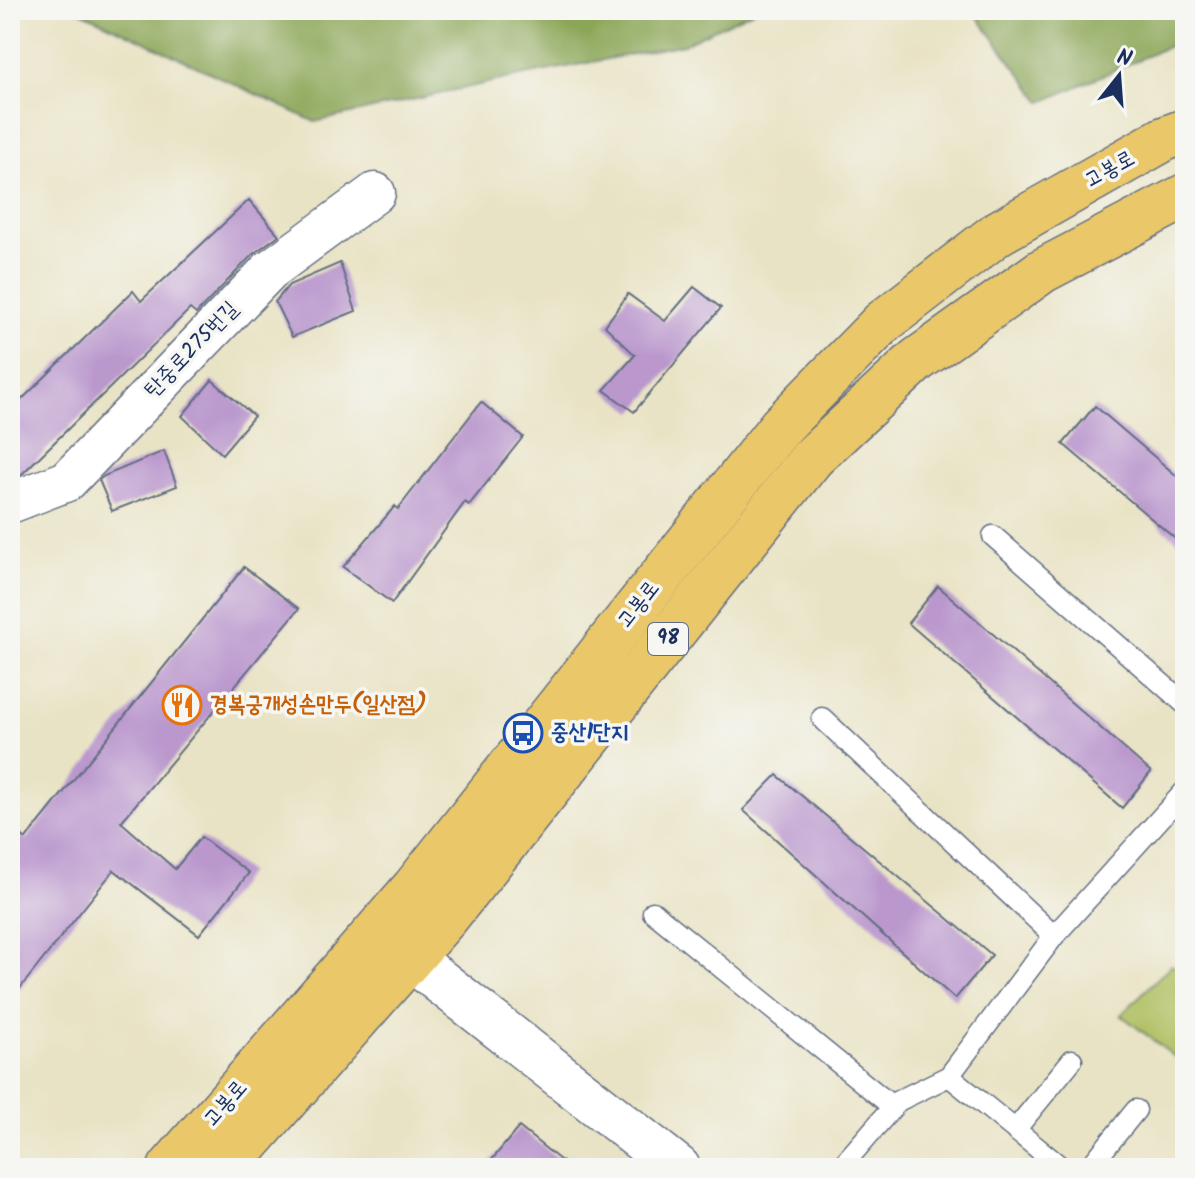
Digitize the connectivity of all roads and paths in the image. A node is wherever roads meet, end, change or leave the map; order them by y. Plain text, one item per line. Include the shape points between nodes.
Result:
1 (1185, 131) edge
2 (375, 193) dead end
3 (1185, 196) edge
4 (10, 503) edge
5 (993, 536) dead end
6 (1185, 704) edge
7 (822, 718) dead end
8 (1185, 791) edge
9 (653, 912) dead end
10 (378, 929) junction
11 (1054, 936) junction
12 (410, 958) junction
13 (1072, 1060) dead end
14 (949, 1076) junction
15 (893, 1107) junction
16 (1136, 1110) dead end
17 (1015, 1130) junction
18 (170, 1168) edge
19 (226, 1168) edge
20 (678, 1168) edge
21 (840, 1168) edge
22 (1062, 1168) edge
23 (1089, 1168) edge

1 - 10 main road, 고봉로 / 98 via 998,233 883,322 780,427
2 - 4 street, 탄중로275번길 via 270,270 67,481
3 - 12 main road, 고봉로 / 98 via 1042,271 917,360 812,458
5 - 6 lane
7 - 11 lane
8 - 11 lane
9 - 15 lane
10 - 12 street
10 - 18 main road, 고봉로 / 98
11 - 14 lane
12 - 19 main road, 고봉로 / 98
12 - 20 street
13 - 17 lane
14 - 15 lane
14 - 17 lane
15 - 21 lane
16 - 23 lane
17 - 22 lane

